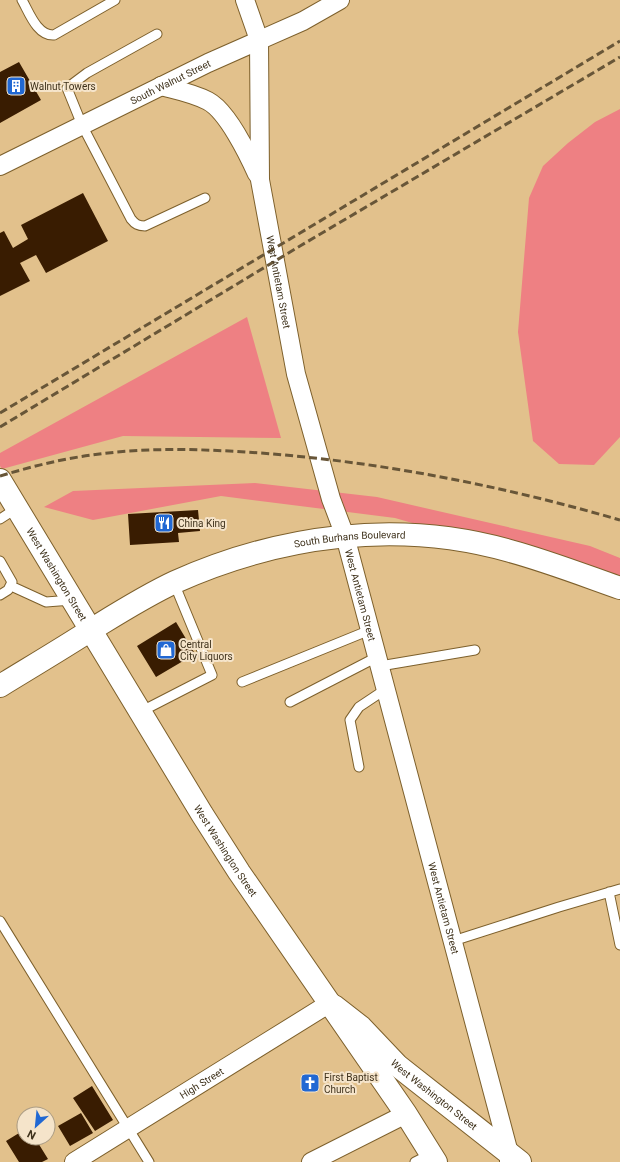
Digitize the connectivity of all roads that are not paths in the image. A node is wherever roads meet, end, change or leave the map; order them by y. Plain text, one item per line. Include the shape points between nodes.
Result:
1 (22, 0) edge
2 (115, 0) edge
3 (244, 0) edge
4 (340, 0) edge
5 (157, 34) dead end
6 (259, 40) junction
7 (160, 86) junction
8 (82, 125) junction
9 (0, 166) edge
10 (260, 180) junction
11 (205, 198) dead end
12 (0, 480) edge
13 (8, 514) edge
14 (345, 536) junction
15 (0, 561) edge
16 (174, 582) junction
17 (11, 586) junction
18 (620, 588) edge
19 (0, 595) edge
20 (72, 600) junction
21 (91, 630) junction
22 (370, 630) junction
23 (475, 650) dead end
24 (378, 662) junction
25 (242, 682) dead end
26 (0, 686) edge
27 (386, 689) junction
28 (290, 702) dead end
29 (140, 712) junction
30 (359, 767) dead end
31 (620, 889) edge
32 (609, 892) junction
33 (0, 921) edge
34 (453, 941) junction
35 (620, 945) edge
36 (330, 1003) junction
37 (406, 1114) junction
38 (129, 1128) junction
39 (427, 1159) edge
40 (513, 1159) edge
41 (74, 1162) edge
42 (149, 1162) edge
43 (311, 1162) edge

1 - 2 lane via 38,27 44,33 54,35
3 - 6 street, West Antietam Street
4 - 6 street, South Walnut Street
5 - 8 lane via 87,73 67,88
6 - 7 street, South Walnut Street
6 - 10 street, West Antietam Street
7 - 8 street, South Walnut Street
7 - 10 street via 191,94 209,102 225,116
8 - 9 street, South Walnut Street
8 - 11 lane via 135,224 145,226
10 - 14 street, West Antietam Street via 296,374 330,499
12 - 13 main road, West Washington Street
13 - 20 main road, West Washington Street
14 - 16 main road, South Burhans Boulevard via 291,543 235,558
14 - 18 main road, South Burhans Boulevard via 379,534 453,539 509,550
14 - 22 street, West Antietam Street
15 - 17 lane via 12,582
16 - 21 main road, South Burhans Boulevard
16 - 29 lane via 212,675
17 - 19 lane
17 - 20 lane via 46,602
20 - 21 main road, West Washington Street
21 - 26 main road, South Burhans Boulevard
21 - 29 main road, West Washington Street
22 - 24 street, West Antietam Street
22 - 25 lane
23 - 24 lane
24 - 27 street, West Antietam Street
24 - 28 lane
27 - 30 lane via 359,707 350,720
27 - 34 street, West Antietam Street
29 - 36 main road, West Washington Street via 239,872
31 - 32 lane
32 - 34 lane
32 - 35 lane
33 - 38 lane
34 - 40 street, West Antietam Street
36 - 37 main road
36 - 38 street, High Street
36 - 40 main road, West Washington Street via 361,1027 398,1066
37 - 39 main road
37 - 43 street
38 - 41 street, High Street
38 - 42 lane

